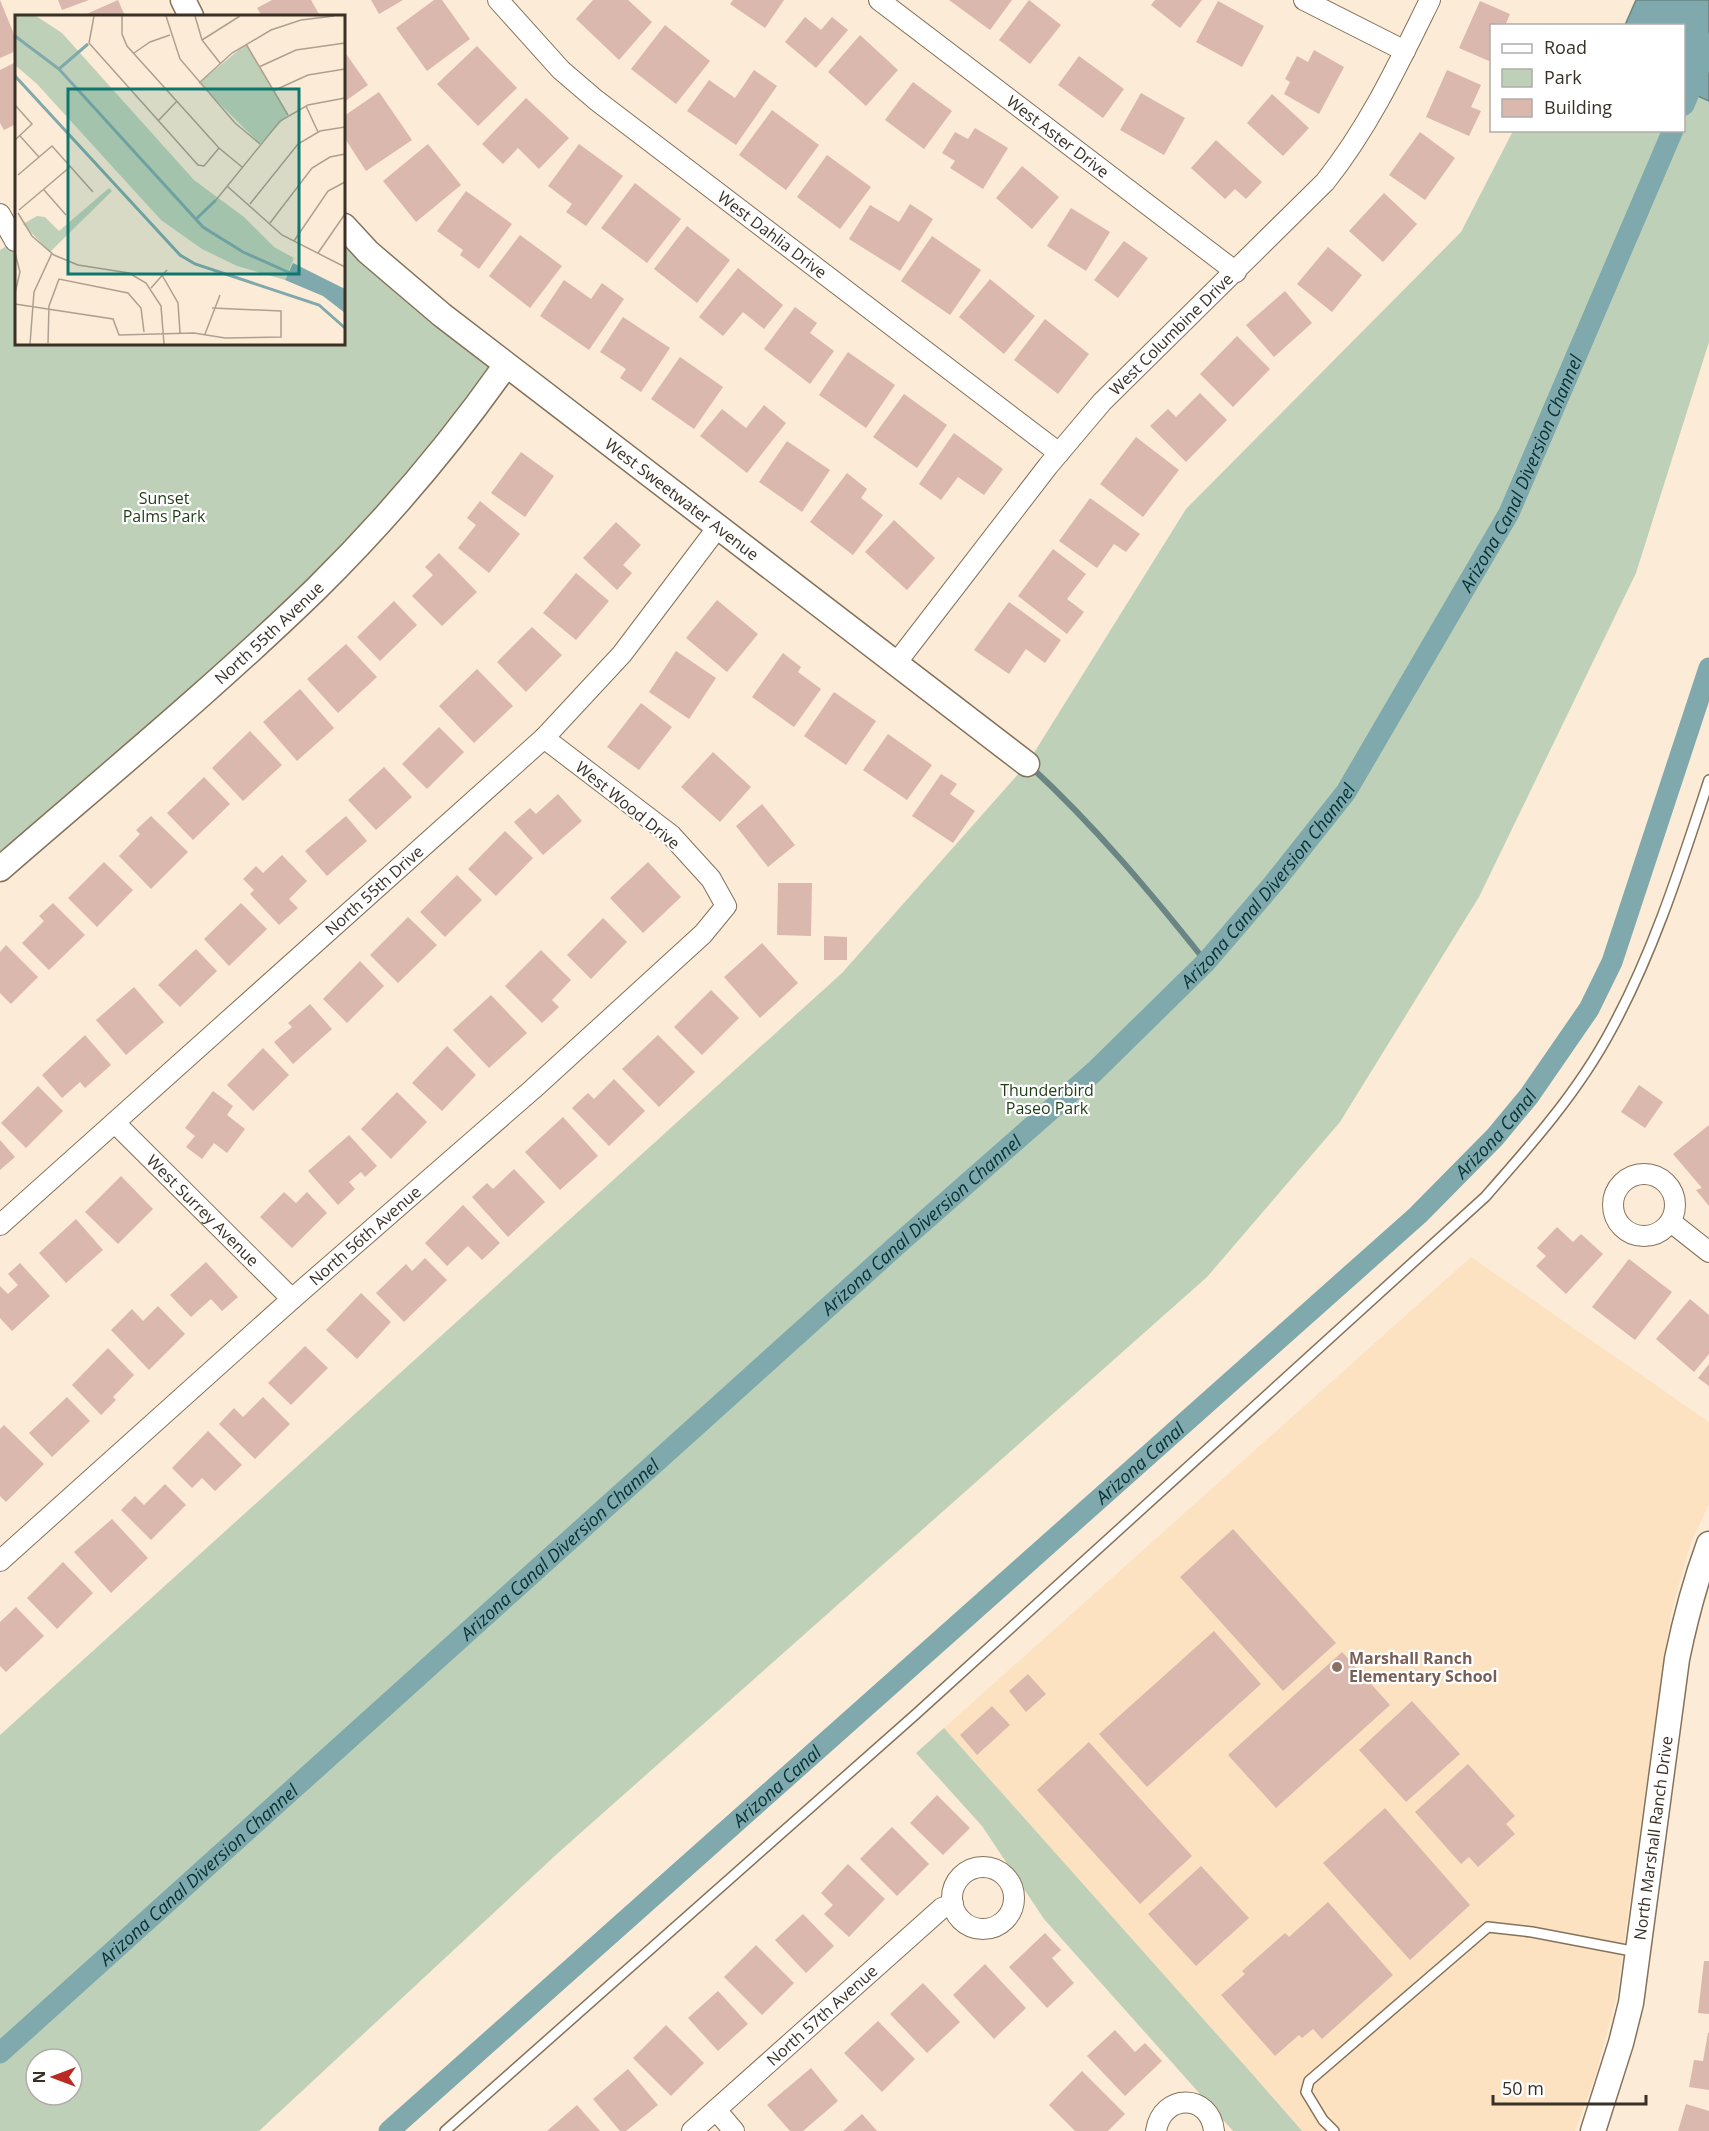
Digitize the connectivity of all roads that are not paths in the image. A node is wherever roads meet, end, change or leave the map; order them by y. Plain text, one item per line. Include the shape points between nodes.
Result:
1 (183, 0) edge
2 (498, 0) edge
3 (879, 0) edge
4 (1304, 0) edge
5 (1430, 0) edge
6 (190, 15) edge
7 (1405, 51) junction
8 (0, 214) edge
9 (345, 227) edge
10 (10, 244) edge
11 (1236, 272) junction
12 (506, 365) junction
13 (1059, 453) junction
14 (718, 527) junction
15 (897, 662) junction
16 (544, 738) junction
17 (1028, 764) dead end
18 (1709, 780) edge
19 (0, 869) edge
20 (726, 906) joint
21 (115, 1123) junction
22 (1671, 1222) dead end
23 (0, 1225) edge
24 (1709, 1252) edge
25 (292, 1299) junction
26 (1709, 1544) edge
27 (0, 1561) edge
28 (953, 1904) dead end
29 (1639, 1952) junction
30 (716, 2110) junction
31 (445, 2131) edge
32 (692, 2131) edge
33 (734, 2131) edge
34 (1156, 2131) edge
35 (1214, 2131) edge
36 (1334, 2131) edge
37 (1593, 2131) edge

1 - 6 street
2 - 13 street, West Dahlia Drive via 561,70 596,100
3 - 11 street, West Aster Drive
4 - 7 street
5 - 7 street, West Columbine Drive
7 - 11 street, West Columbine Drive via 1381,100 1343,159
8 - 10 street
9 - 12 street, West Sweetwater Avenue via 407,287
11 - 13 street, West Columbine Drive via 1102,402
12 - 14 street, West Sweetwater Avenue
12 - 19 street, North 55th Avenue via 445,447 317,588
13 - 15 street, West Columbine Drive
14 - 15 street, West Sweetwater Avenue
14 - 16 street, North 55th Drive via 622,654
15 - 17 street, West Sweetwater Avenue
16 - 20 street, West Wood Drive via 671,835 711,879
16 - 21 street, North 55th Drive
18 - 31 lane via 1671,895 1611,1031 1535,1142 1485,1197 933,1698
20 - 25 street, North 56th Avenue via 703,934 533,1089
21 - 23 street, North 55th Drive
21 - 25 street, West Surrey Avenue
22 - 24 street
25 - 27 street, North 56th Avenue
26 - 29 street, North Marshall Ranch Drive via 1677,1659
28 - 30 street, North 57th Avenue via 942,1908
29 - 36 lane via 1488,1927 1309,2081 1306,2092
29 - 37 street, North Marshall Ranch Drive via 1621,2043
30 - 32 street, North 57th Avenue
30 - 33 street
34 - 35 street via 1163,2112 1180,2102 1190,2102 1207,2112

